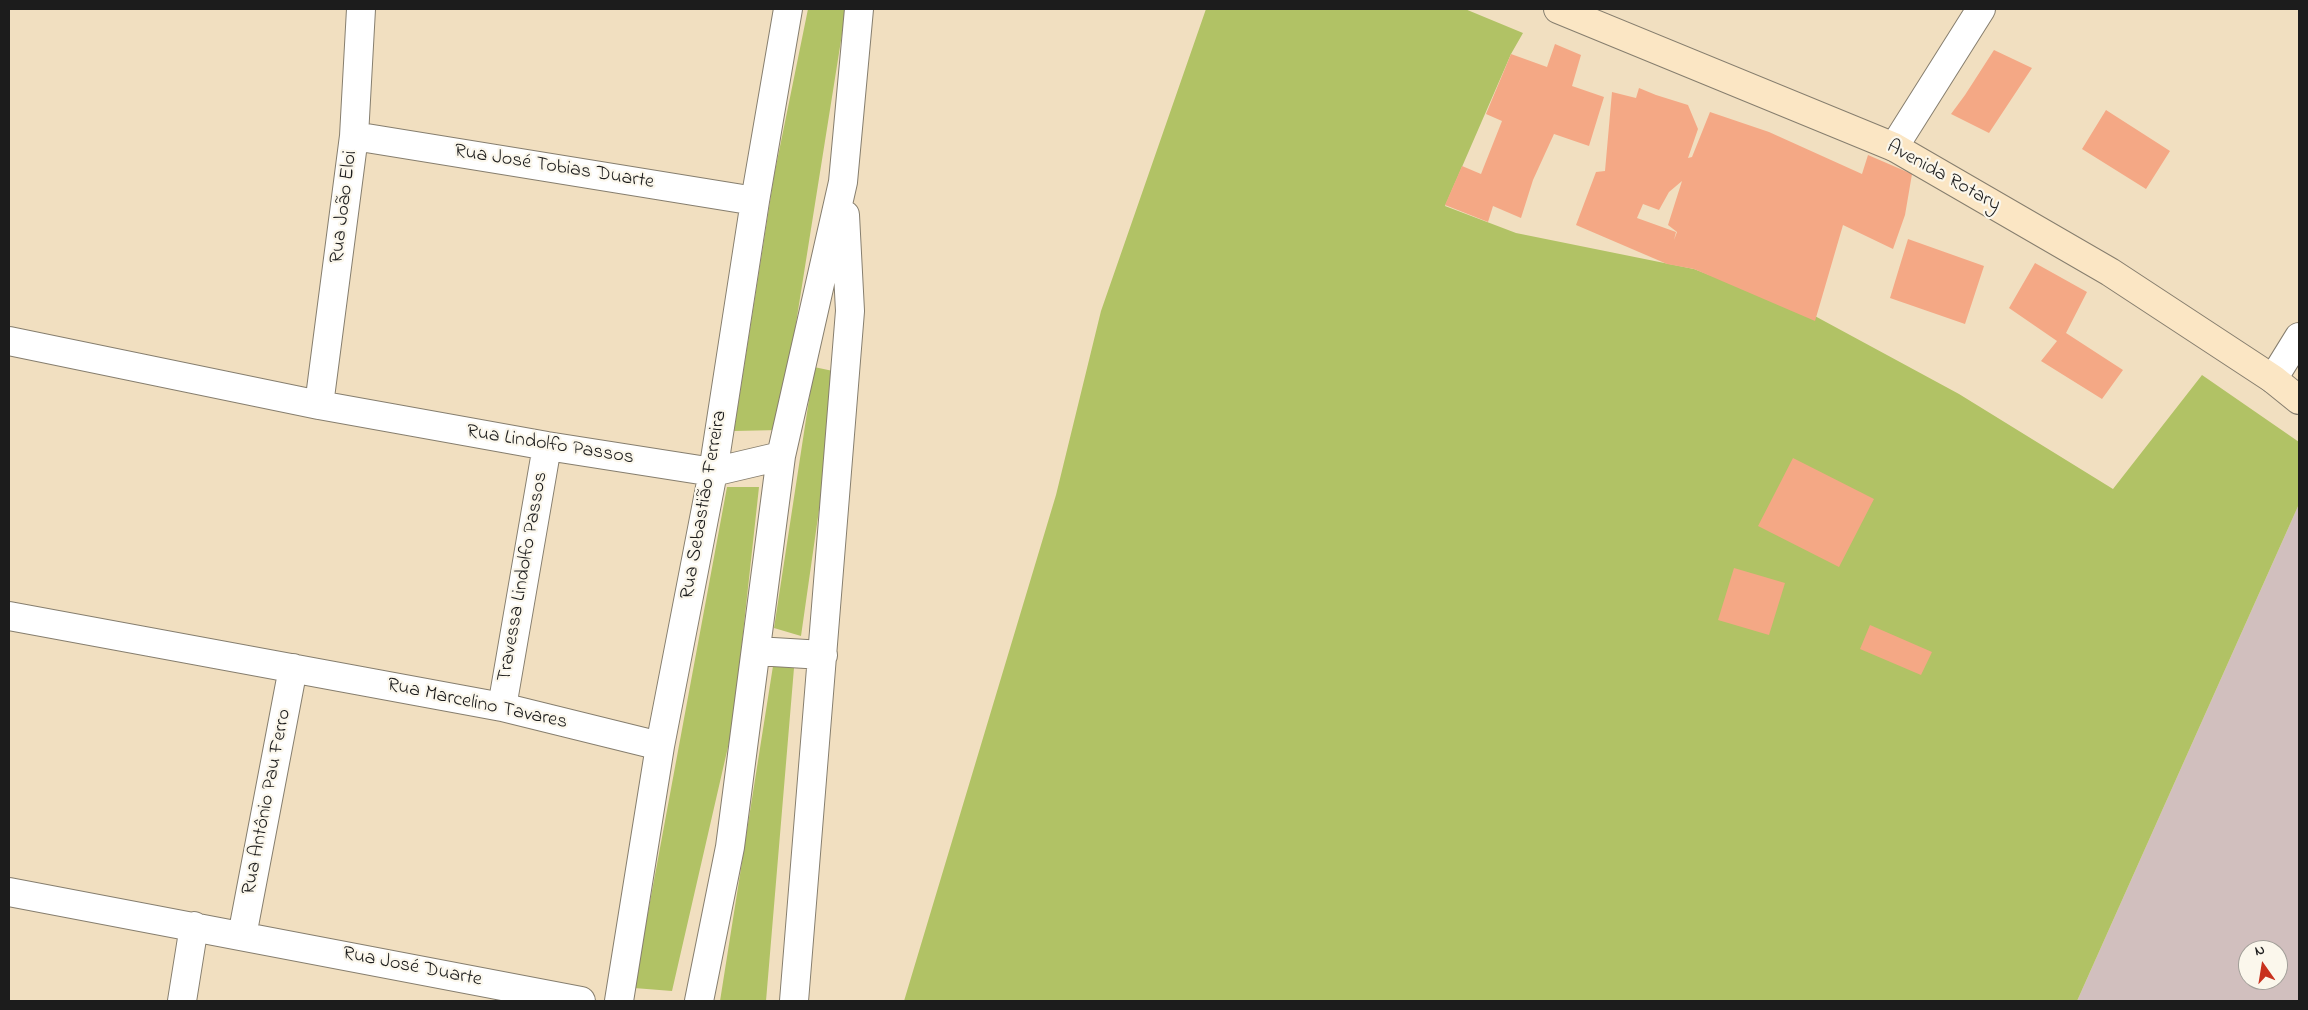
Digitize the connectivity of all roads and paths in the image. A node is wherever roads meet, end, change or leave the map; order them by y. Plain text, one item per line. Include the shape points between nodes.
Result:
1 (360, 9) edge
2 (788, 9) edge
3 (859, 9) edge
4 (1558, 9) edge
5 (1981, 9) edge
6 (354, 136) junction
7 (1894, 147) junction
8 (843, 182) junction
9 (754, 202) junction
10 (2299, 337) edge
11 (9, 341) edge
12 (2273, 379) junction
13 (2299, 400) edge
14 (319, 405) junction
15 (547, 446) junction
16 (781, 456) junction
17 (713, 472) junction
18 (9, 616) edge
19 (756, 651) junction
20 (823, 655) junction
21 (293, 668) junction
22 (502, 707) junction
23 (660, 746) junction
24 (9, 892) edge
25 (194, 926) junction
26 (242, 936) junction
27 (182, 1001) edge
28 (581, 1001) edge
29 (619, 1001) edge
30 (699, 1001) edge
31 (794, 1001) edge

1 - 6 street, Rua João Eloi
2 - 9 street, Rua Sebastião Ferreira
3 - 8 street
4 - 7 main road, Avenida Rotary
5 - 7 street
6 - 9 street, Rua José Tobias Duarte
6 - 14 street, Rua João Eloi
7 - 12 main road, Avenida Rotary via 2110,272
8 - 16 street
8 - 20 street via 850,311
9 - 17 street, Rua Sebastião Ferreira
10 - 12 street
11 - 14 street, Rua Lindolfo Passos
12 - 13 main road, Avenida Rotary
14 - 15 street, Rua Lindolfo Passos
15 - 17 street, Rua Lindolfo Passos
15 - 22 street, Travessa Lindolfo Passos
16 - 17 street, Rua Lindolfo Passos
16 - 19 street
17 - 23 street, Rua Sebastião Ferreira
18 - 21 street, Rua Marcelino Tavares
19 - 20 street
19 - 30 street via 730,847
20 - 31 street
21 - 22 street, Rua Marcelino Tavares
21 - 26 street, Rua Antônio Pau Ferro
22 - 23 street, Rua Marcelino Tavares
23 - 29 street, Rua Sebastião Ferreira
24 - 25 street, Rua José Duarte
25 - 26 street, Rua José Duarte
25 - 27 street
26 - 28 street, Rua José Duarte

